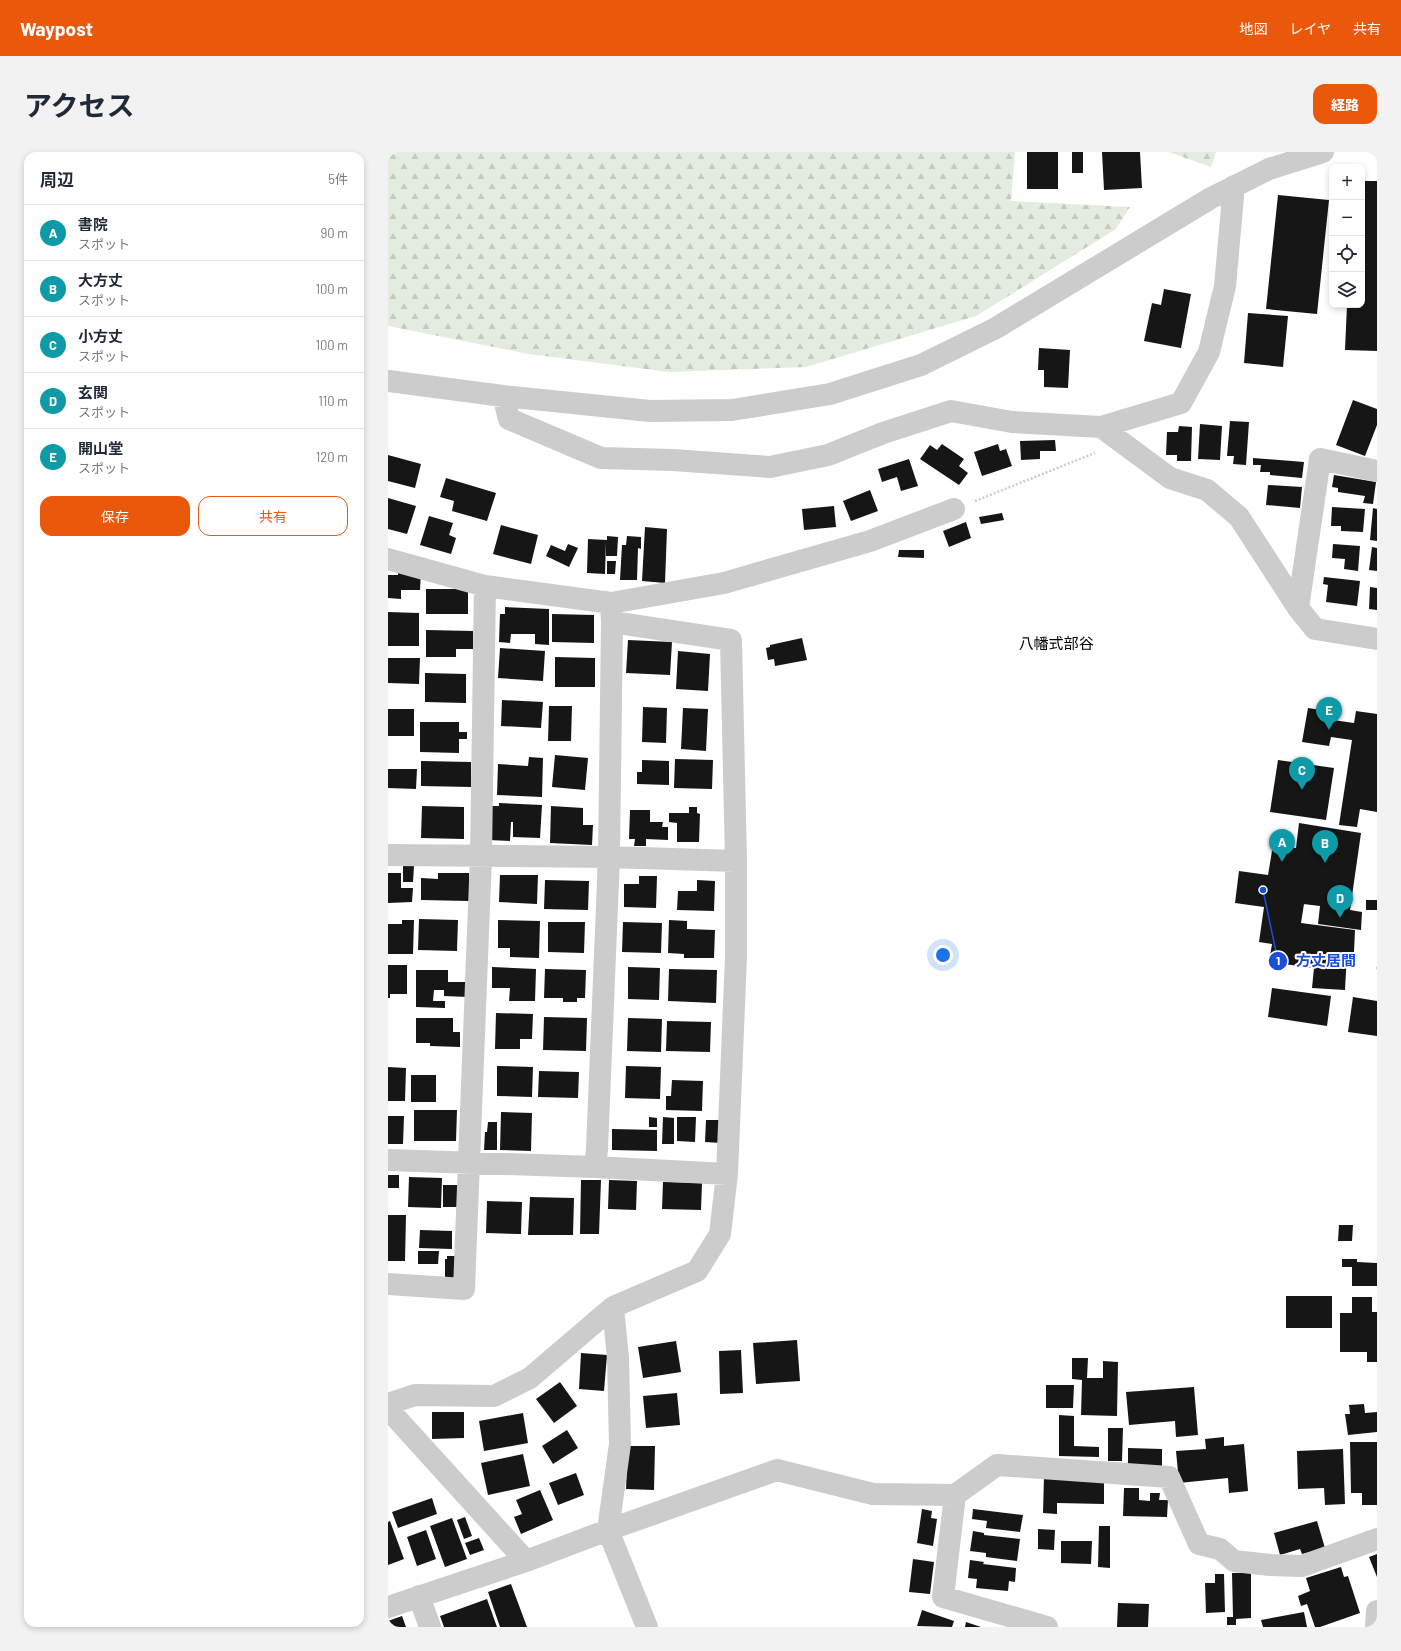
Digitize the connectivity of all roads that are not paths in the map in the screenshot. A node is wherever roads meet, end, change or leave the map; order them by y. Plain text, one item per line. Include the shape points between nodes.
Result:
1 (1323, 152) edge
2 (1274, 161) edge
3 (1234, 186) junction
4 (388, 381) edge
5 (503, 396) junction
6 (1101, 428) junction
7 (1377, 471) edge
8 (954, 509) road end
9 (388, 559) edge
10 (485, 586) junction
11 (1298, 608) junction
12 (611, 613) junction
13 (1377, 638) edge
14 (388, 855) edge
15 (481, 856) junction
16 (609, 857) junction
17 (736, 861) junction
18 (388, 1160) edge
19 (470, 1162) junction
20 (595, 1167) junction
21 (727, 1174) junction
22 (388, 1284) edge
23 (613, 1307) junction
24 (388, 1404) edge
25 (388, 1409) edge
26 (955, 1495) junction
27 (608, 1530) junction
28 (1377, 1539) edge
29 (526, 1561) junction
30 (419, 1596) junction
31 (388, 1607) edge
32 (1377, 1611) edge
33 (430, 1627) edge
34 (647, 1627) edge
35 (1047, 1627) edge
36 (1376, 1627) edge

1 - 2 street
2 - 3 street
3 - 5 street via 996,328 920,365 830,394 732,410 650,412
3 - 6 street via 1225,286 1213,337 1209,352 1181,403
4 - 5 street
5 - 6 street via 509,420 601,458 770,467 828,455 883,432 951,412 1012,422
6 - 11 street via 1170,478 1207,490 1239,516
7 - 11 street via 1320,459
8 - 12 street via 870,541
9 - 10 street
10 - 12 street
10 - 15 street
11 - 13 street via 1315,629
12 - 16 street
12 - 17 street via 731,640
14 - 15 street
15 - 16 street
15 - 19 street
16 - 17 street
16 - 20 street
17 - 21 street via 736,957
18 - 19 street
19 - 20 street
19 - 22 street via 464,1289
20 - 21 street
21 - 23 street via 720,1234 698,1271
23 - 24 street via 530,1378 494,1396 415,1395
23 - 27 street via 618,1358 620,1444
25 - 29 street
26 - 27 street via 873,1494 777,1470
26 - 28 street via 997,1465 1170,1477 1199,1544 1220,1548 1234,1561 1302,1566
26 - 35 street via 943,1597
27 - 29 street
27 - 34 street
29 - 30 street
30 - 31 street
30 - 33 street
32 - 36 street

